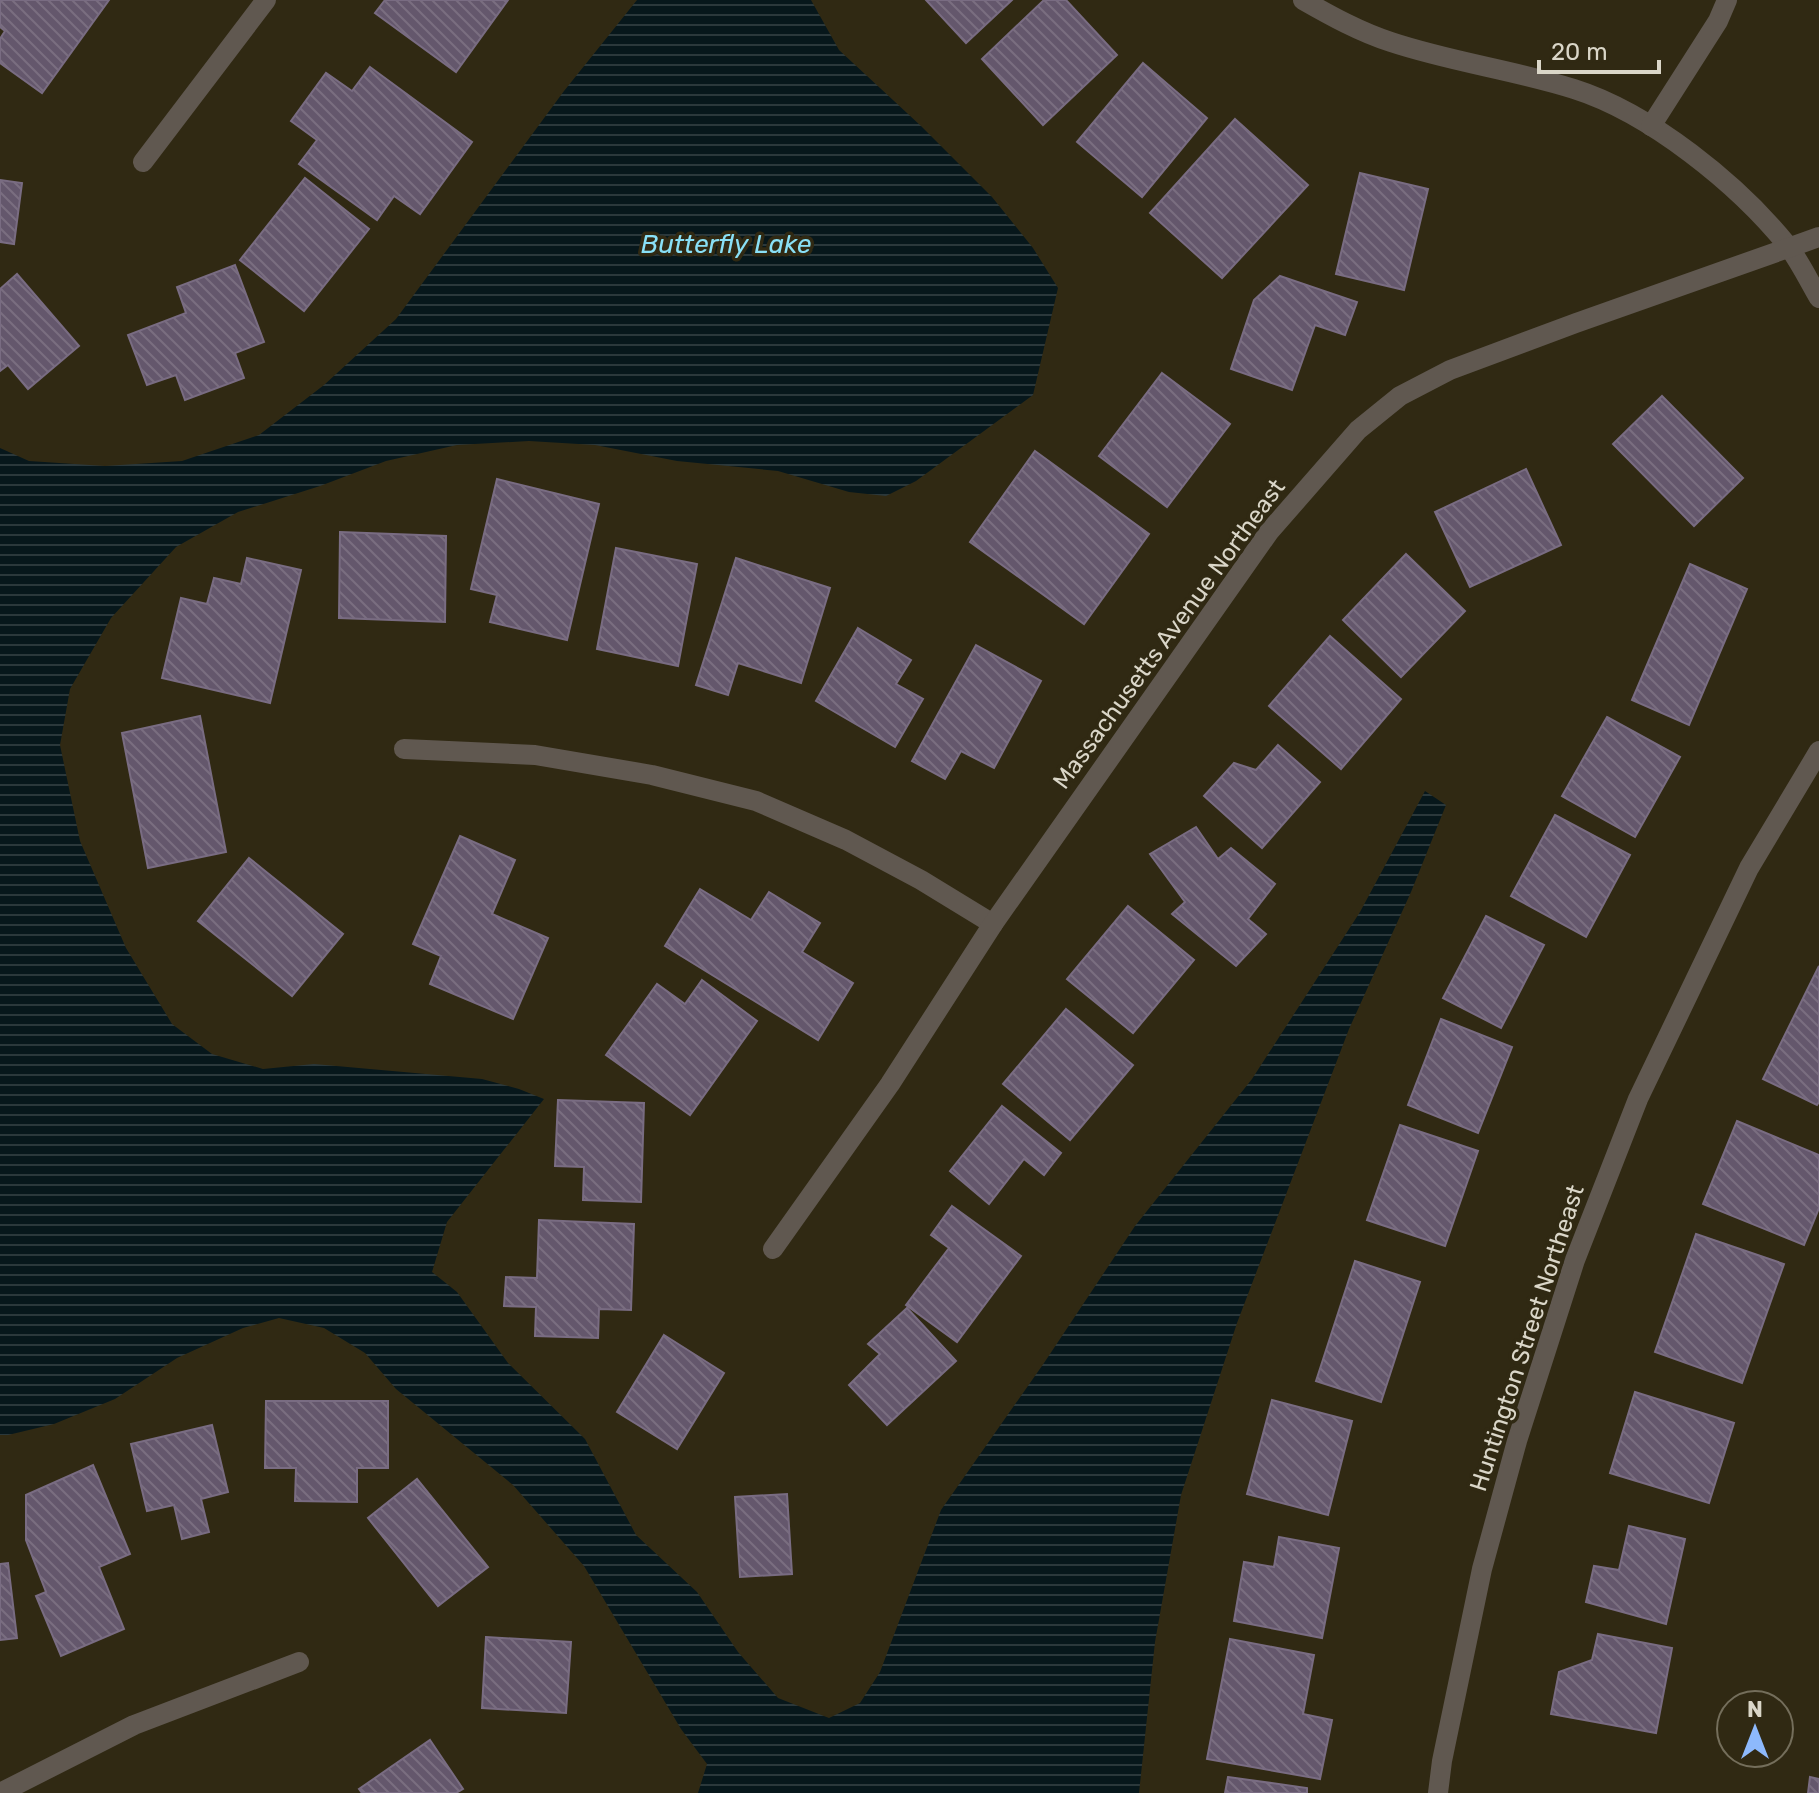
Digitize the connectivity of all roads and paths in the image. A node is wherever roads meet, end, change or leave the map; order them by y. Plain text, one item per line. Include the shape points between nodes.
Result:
1 (266, 0) edge
2 (1303, 0) edge
3 (1727, 0) edge
4 (1651, 126) junction
5 (143, 162) dead end
6 (1819, 237) edge
7 (1789, 248) junction
8 (1819, 298) edge
9 (404, 749) dead end
10 (1819, 751) edge
11 (993, 924) junction
12 (773, 1249) dead end
13 (299, 1662) dead end
14 (0, 1793) edge
15 (1438, 1793) edge

1 - 5 street
2 - 4 street via 1388,41 1575,89
3 - 4 street
4 - 7 street via 1747,200
6 - 7 street, Massachusetts Avenue Northeast
7 - 8 street
7 - 11 street, Massachusetts Avenue Northeast via 1450,370 1400,396 1358,430 1269,532
9 - 11 street via 535,755 652,775 756,801 846,840
10 - 15 street, Huntington Street Northeast via 1749,868 1638,1099 1575,1260 1482,1569
11 - 12 street, Massachusetts Avenue Northeast via 890,1084
13 - 14 street via 134,1725

